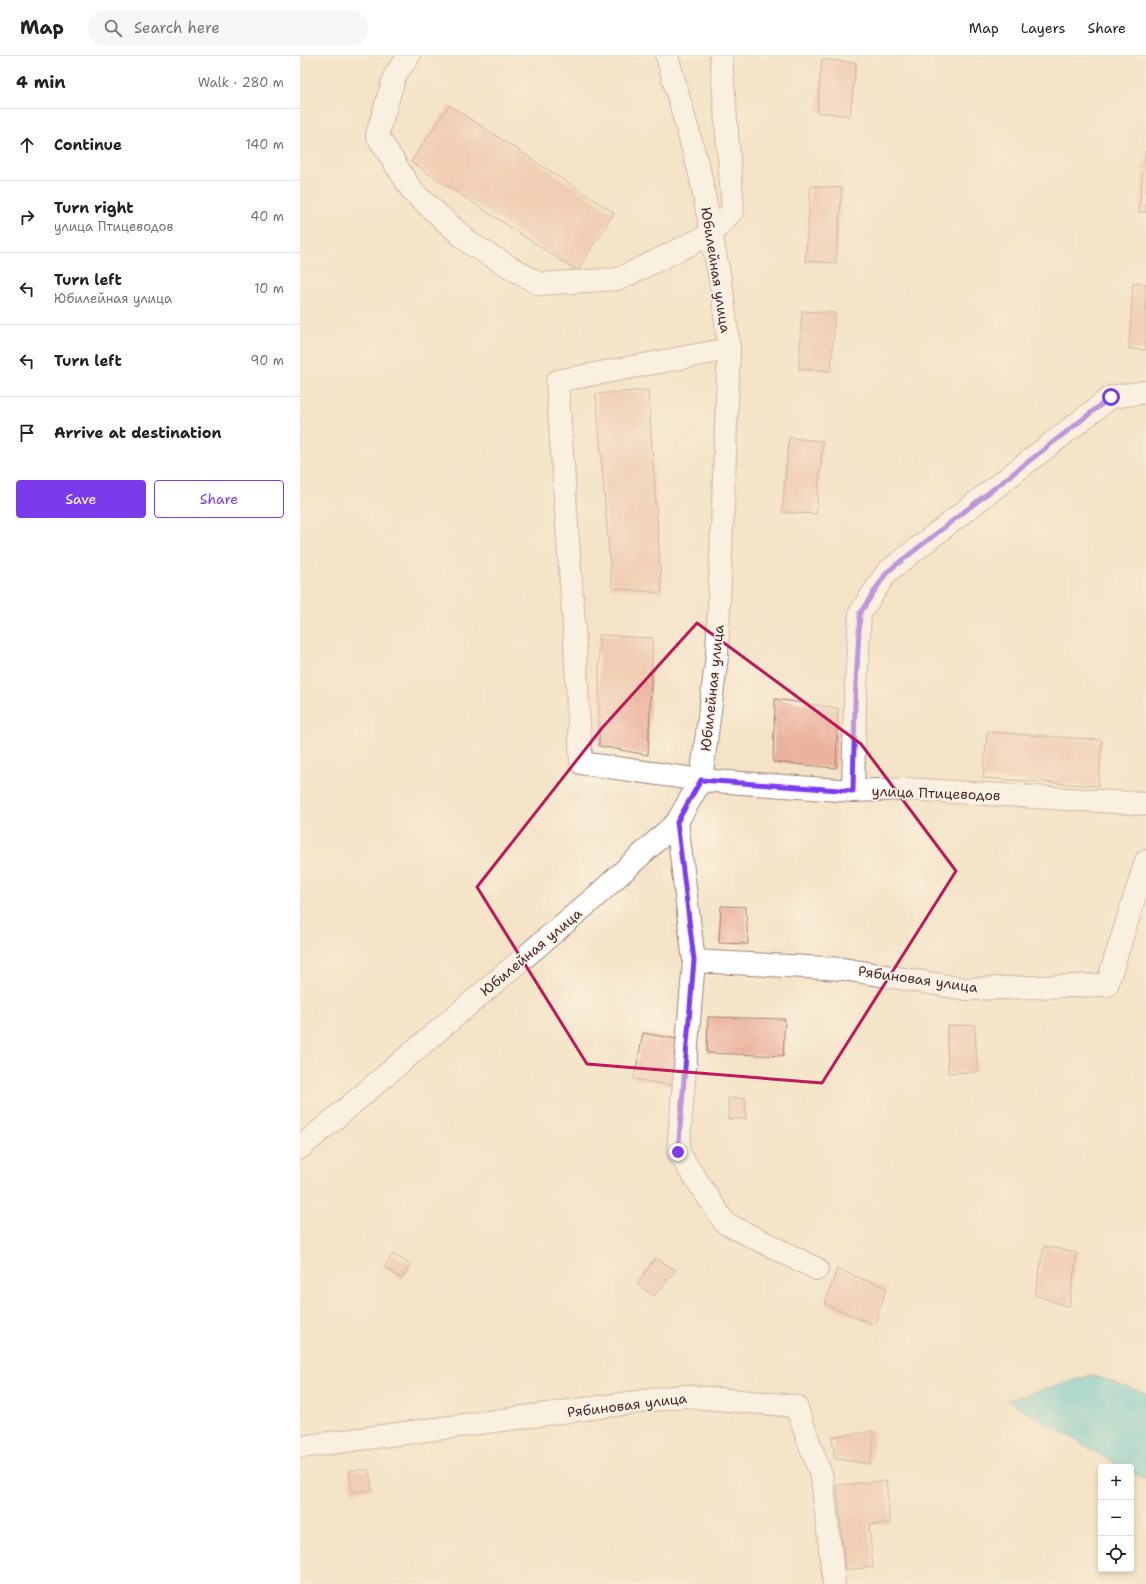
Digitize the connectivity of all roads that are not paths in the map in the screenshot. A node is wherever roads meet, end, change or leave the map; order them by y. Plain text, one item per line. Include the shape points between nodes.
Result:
1 (409, 56) edge
2 (667, 56) edge
3 (721, 56) edge
4 (711, 234) junction
5 (729, 349) junction
6 (1146, 392) edge
7 (701, 780) junction
8 (853, 791) junction
9 (1146, 804) edge
10 (677, 822) junction
11 (1146, 861) edge
12 (694, 960) junction
13 (300, 1148) edge
14 (817, 1269) dead end
15 (300, 1447) edge
16 (834, 1584) edge

1 - 4 street via 395,75 377,135 413,192 471,244 539,284 619,279
2 - 4 street, Юбилейная улица via 700,174
3 - 4 street via 733,210
4 - 5 street, Юбилейная улица via 722,290
5 - 7 street, Юбилейная улица via 717,656
5 - 7 street, улица Птицеводов via 558,380 581,763
6 - 8 street via 1111,397 887,572 860,613
7 - 8 street, улица Птицеводов
7 - 10 street, Юбилейная улица
8 - 9 street, улица Птицеводов via 907,789
10 - 12 street
10 - 13 street, Юбилейная улица via 594,899
11 - 12 street, Рябиновая улица via 1107,985 966,989 843,969
12 - 14 street via 678,1152 725,1223
15 - 16 street, Рябиновая улица via 682,1396 796,1406 822,1478

